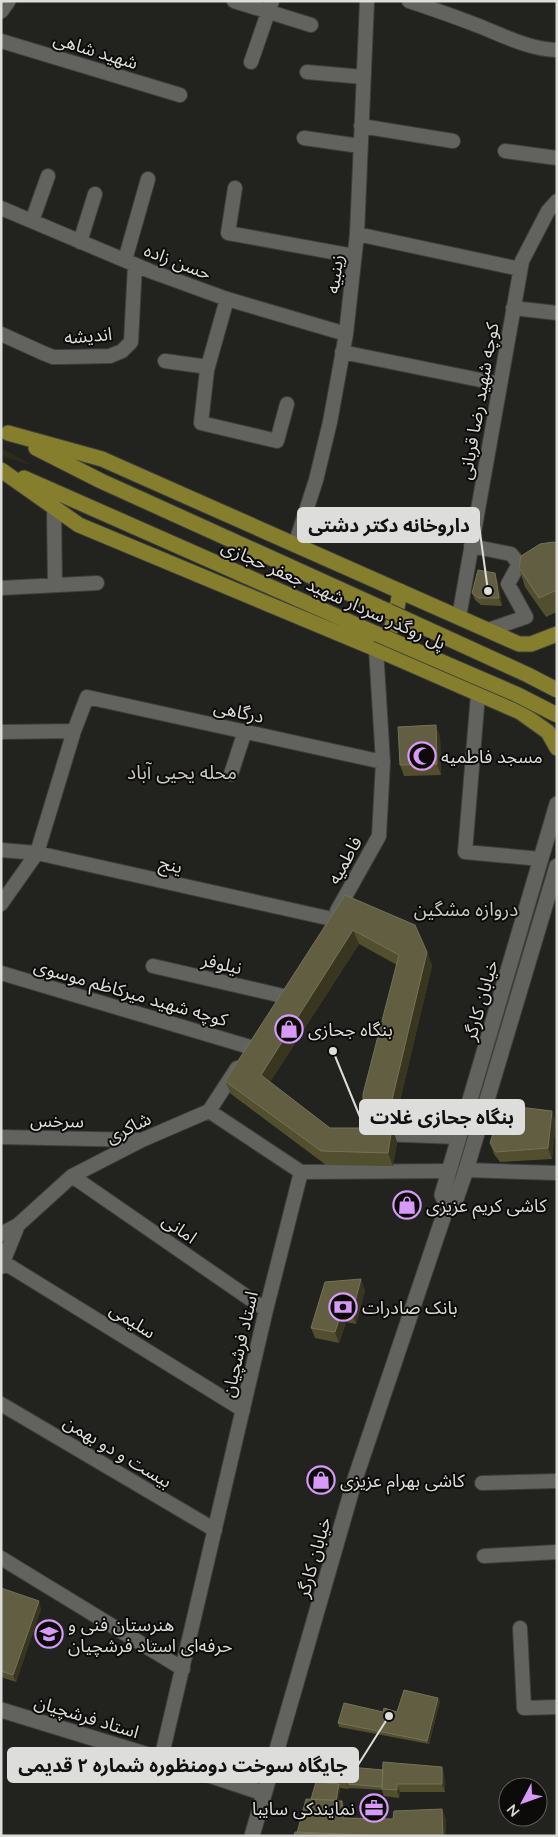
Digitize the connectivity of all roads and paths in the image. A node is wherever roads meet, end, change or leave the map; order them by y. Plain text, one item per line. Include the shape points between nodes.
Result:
1 (8, 1) edge
2 (234, 1) edge
3 (367, 1) edge
4 (409, 1) edge
5 (270, 6) edge
6 (446, 7) edge
7 (1, 11) edge
8 (311, 25) dead end
9 (1, 41) edge
10 (557, 50) edge
11 (251, 62) dead end
12 (307, 72) dead end
13 (363, 78) junction
14 (180, 95) dead end
15 (361, 126) junction
16 (304, 138) dead end
17 (453, 141) dead end
18 (360, 146) junction
19 (505, 151) dead end
20 (557, 158) edge
21 (48, 176) dead end
22 (148, 180) dead end
23 (235, 188) dead end
24 (95, 194) dead end
25 (555, 205) edge
26 (1, 208) edge
27 (32, 221) junction
28 (357, 234) junction
29 (80, 242) junction
30 (354, 256) junction
31 (130, 262) junction
32 (520, 269) junction
33 (227, 299) junction
34 (513, 308) junction
35 (557, 312) edge
36 (1, 334) edge
37 (346, 334) junction
38 (342, 352) junction
39 (165, 361) dead end
40 (208, 366) junction
41 (500, 384) junction
42 (287, 404) dead end
43 (4, 432) edge
44 (1, 469) edge
45 (54, 508) junction
46 (295, 544) junction
47 (471, 546) junction
48 (543, 559) edge
49 (519, 564) junction
50 (97, 583) dead end
51 (55, 585) junction
52 (1, 588) edge
53 (400, 591) junction
54 (459, 617) junction
55 (488, 630) junction
56 (557, 634) edge
57 (376, 649) junction
58 (557, 690) edge
59 (478, 694) junction
60 (557, 715) edge
61 (74, 731) junction
62 (245, 731) junction
63 (1, 732) edge
64 (557, 748) edge
65 (383, 762) junction
66 (230, 774) dead end
67 (557, 804) edge
68 (1, 850) edge
69 (37, 853) junction
70 (541, 859) junction
71 (557, 866) edge
72 (1, 904) edge
73 (332, 920) junction
74 (322, 935) edge
75 (153, 966) dead end
76 (1, 973) edge
77 (293, 981) edge
78 (283, 996) junction
79 (274, 1011) edge
80 (260, 1032) edge
81 (250, 1047) junction
82 (209, 1112) junction
83 (368, 1134) edge
84 (1, 1137) edge
85 (460, 1137) junction
86 (142, 1140) junction
87 (466, 1170) junction
88 (449, 1171) junction
89 (301, 1172) junction
90 (557, 1173) edge
91 (72, 1176) junction
92 (447, 1206) junction
93 (18, 1225) junction
94 (1, 1234) edge
95 (2, 1265) edge
96 (266, 1310) junction
97 (1, 1404) edge
98 (243, 1410) junction
99 (557, 1481) edge
100 (482, 1483) dead end
101 (215, 1530) junction
102 (557, 1552) edge
103 (484, 1556) dead end
104 (1, 1558) edge
105 (520, 1628) dead end
106 (182, 1669) junction
107 (557, 1707) edge
108 (1, 1710) edge
109 (162, 1759) junction
110 (263, 1794) junction
111 (252, 1836) edge

1 - 7 main road
2 - 5 street
3 - 13 street, زینبیه
4 - 6 street
5 - 8 street
5 - 11 street
6 - 10 street via 527,45
9 - 14 street, شهید شاهی
12 - 13 street
13 - 15 street, زینبیه
15 - 17 street
15 - 18 street, زینبیه
16 - 18 street
18 - 28 street, زینبیه
19 - 20 street
21 - 27 street
22 - 31 street, اندیشه
23 - 30 street via 228,234
24 - 29 street
25 - 32 street, کوچه شهید رضا قربانی via 548,211
26 - 27 street, حسن زاده
27 - 29 street, حسن زاده
28 - 30 street, زینبیه
28 - 32 street
29 - 31 street, حسن زاده
30 - 37 street, زینبیه
31 - 33 street, حسن زاده
31 - 36 street, اندیشه via 131,342 122,351 110,356 53,357
32 - 34 street, کوچه شهید رضا قربانی
33 - 37 street, حسن زاده
33 - 40 street
34 - 35 street
34 - 41 street, کوچه شهید رضا قربانی
37 - 38 street, زینبیه
38 - 41 street
38 - 46 street, زینبیه via 316,480
39 - 40 street
40 - 42 street via 201,423 278,441
41 - 47 street, کوچه شهید رضا قربانی
43 - 46 main road via 102,459
43 - 58 main road, پل روگذر سردار شهید جعفر حجازی, bridge via 102,481
44 - 45 main road
44 - 60 main road, پل روگذر سردار شهید جعفر حجازی, bridge via 518,695
45 - 51 street
45 - 57 main road via 79,525
46 - 53 main road
47 - 49 street via 511,554
47 - 54 street, کوچه شهید رضا قربانی
48 - 49 street
49 - 55 street via 508,584 526,617
50 - 51 street
51 - 52 street
53 - 54 main road
53 - 57 main road via 389,635
54 - 55 main road
55 - 56 main road via 519,644 531,644
57 - 59 main road
57 - 65 street, فاطمیه
59 - 64 main road via 520,712 548,732
59 - 70 street via 465,852
61 - 62 street, درگاهی via 86,697
61 - 63 street
61 - 69 street
62 - 65 street, درگاهی
62 - 66 street
65 - 73 street, فاطمیه via 378,836
67 - 70 main road, خیابان کارگر
68 - 69 street, ینج
69 - 72 street
69 - 73 street, ینج
70 - 85 main road, خیابان کارگر
71 - 87 main road, خیابان کارگر
73 - 74 street, فاطمیه
75 - 78 street, نیلوفر
76 - 81 street, کوچه شهید میرکاظم موسوی
77 - 78 street
78 - 79 street
80 - 81 street
81 - 82 street
82 - 86 street, شاکری
82 - 89 street
83 - 85 street
84 - 86 street, سرخس
85 - 88 main road, خیابان کارگر
86 - 91 street, شاکری
87 - 90 street
87 - 92 main road, خیابان کارگر via 456,1199
88 - 89 street
88 - 92 main road, خیابان کارگر via 442,1195
89 - 96 street, استاد فرشچیان
91 - 93 street, شاکری
91 - 96 street, امانی
92 - 110 main road, خیابان کارگر via 355,1479
93 - 94 street
93 - 95 street, شاکری
95 - 98 street, سلیمی
96 - 98 street, استاد فرشچیان
97 - 101 street, بیست و دو بهمن
98 - 101 street, استاد فرشچیان
99 - 100 street
101 - 106 street, استاد فرشچیان
102 - 103 street
104 - 106 street
105 - 107 street via 524,1708
106 - 109 street, استاد فرشچیان
108 - 109 main road, استاد فرشچیان
109 - 110 main road, استاد فرشچیان
110 - 111 main road, خیابان کارگر

